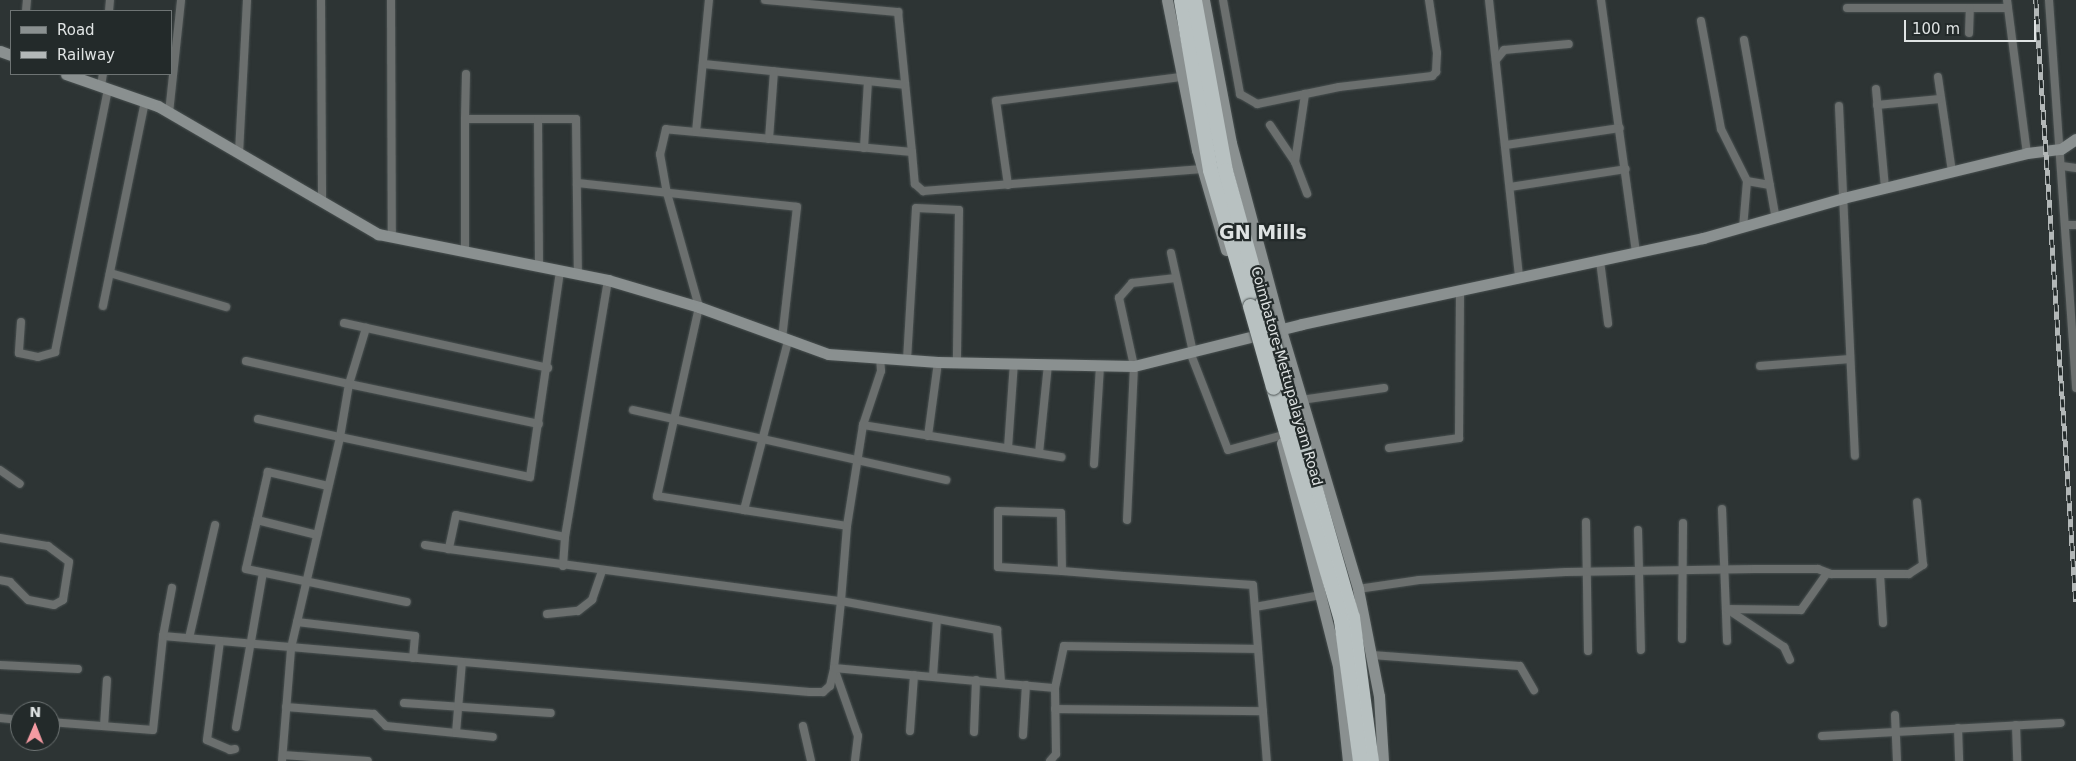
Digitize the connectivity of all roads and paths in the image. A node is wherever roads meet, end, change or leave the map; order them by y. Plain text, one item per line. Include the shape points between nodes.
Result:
1 (181, 0) edge
2 (247, 0) edge
3 (322, 0) edge
4 (390, 0) edge
5 (709, 0) edge
6 (765, 0) edge
7 (1167, 0) edge
8 (1181, 0) edge
9 (1194, 0) edge
10 (1204, 0) edge
11 (1224, 0) edge
12 (1429, 0) edge
13 (1489, 0) edge
14 (1601, 0) edge
15 (2049, 0) edge
16 (2007, 4) edge
17 (1847, 8) dead end
18 (1970, 8) junction
19 (1701, 21) dead end
20 (1969, 33) dead end
21 (1744, 40) dead end
22 (1570, 44) dead end
23 (1496, 60) junction
24 (703, 64) junction
25 (774, 71) junction
26 (466, 74) dead end
27 (69, 75) edge
28 (103, 75) edge
29 (1182, 77) junction
30 (1938, 77) dead end
31 (868, 81) junction
32 (905, 85) junction
33 (105, 88) junction
34 (1876, 89) dead end
35 (1202, 90) junction
36 (1305, 94) junction
37 (1940, 99) junction
38 (145, 102) junction
39 (1877, 105) junction
40 (1839, 106) dead end
41 (169, 112) junction
42 (465, 119) junction
43 (538, 119) junction
44 (1270, 125) dead end
45 (1620, 128) junction
46 (696, 132) junction
47 (769, 139) junction
48 (2076, 139) edge
49 (1506, 145) junction
50 (864, 148) junction
51 (2061, 149) junction
52 (912, 152) junction
53 (239, 153) junction
54 (2027, 153) junction
55 (1295, 162) junction
56 (2062, 166) junction
57 (2076, 168) edge
58 (1202, 169) junction
59 (1626, 169) junction
60 (1952, 172) junction
61 (1747, 181) junction
62 (577, 183) junction
63 (641, 185) dead end
64 (1008, 185) junction
65 (1770, 185) junction
66 (1510, 187) junction
67 (1885, 188) junction
68 (667, 193) junction
69 (1308, 194) dead end
70 (1843, 198) junction
71 (322, 201) junction
72 (1776, 219) junction
73 (2066, 225) junction
74 (2076, 225) edge
75 (1742, 228) junction
76 (392, 237) junction
77 (465, 251) junction
78 (1171, 253) dead end
79 (1636, 253) junction
80 (1600, 261) junction
81 (539, 266) junction
82 (560, 271) junction
83 (110, 273) junction
84 (578, 274) junction
85 (1519, 277) junction
86 (1176, 278) junction
87 (608, 280) junction
88 (1460, 290) junction
89 (103, 306) dead end
90 (226, 307) dead end
91 (699, 307) junction
92 (21, 322) dead end
93 (344, 323) dead end
94 (1608, 323) dead end
95 (366, 328) junction
96 (1281, 330) junction
97 (1253, 337) junction
98 (785, 339) junction
99 (1192, 352) junction
100 (880, 358) junction
101 (1850, 359) junction
102 (907, 360) junction
103 (246, 361) dead end
104 (938, 362) junction
105 (957, 362) junction
106 (1014, 364) junction
107 (1048, 364) junction
108 (1100, 366) junction
109 (1134, 366) junction
110 (1760, 366) dead end
111 (548, 368) junction
112 (349, 384) junction
113 (2076, 386) edge
114 (1384, 388) dead end
115 (1301, 400) junction
116 (633, 410) dead end
117 (258, 418) dead end
118 (674, 419) junction
119 (539, 424) junction
120 (863, 425) junction
121 (928, 436) junction
122 (1280, 436) junction
123 (340, 437) junction
124 (762, 441) junction
125 (1008, 448) junction
126 (1389, 448) dead end
127 (1039, 453) junction
128 (1855, 456) dead end
129 (1061, 457) dead end
130 (860, 460) junction
131 (1094, 464) dead end
132 (0, 470) edge
133 (946, 480) dead end
134 (20, 484) dead end
135 (328, 486) junction
136 (1917, 502) dead end
137 (1722, 509) dead end
138 (744, 510) junction
139 (257, 520) junction
140 (1127, 520) dead end
141 (1586, 522) dead end
142 (1683, 523) dead end
143 (215, 525) dead end
144 (847, 526) junction
145 (1638, 530) dead end
146 (317, 535) junction
147 (565, 537) junction
148 (0, 538) edge
149 (425, 545) dead end
150 (449, 550) junction
151 (563, 566) junction
152 (1726, 569) junction
153 (1683, 570) junction
154 (602, 571) junction
155 (1062, 571) junction
156 (1638, 571) junction
157 (262, 572) junction
158 (1586, 572) junction
159 (1827, 573) junction
160 (1880, 574) junction
161 (0, 580) edge
162 (305, 582) junction
163 (172, 588) dead end
164 (1358, 588) junction
165 (1321, 594) junction
166 (841, 601) junction
167 (407, 602) dead end
168 (1255, 607) junction
169 (1727, 609) junction
170 (547, 614) dead end
171 (936, 619) junction
172 (1346, 619) junction
173 (297, 622) junction
174 (1883, 623) dead end
175 (163, 636) junction
176 (189, 638) junction
177 (1682, 639) dead end
178 (220, 641) junction
179 (1728, 641) dead end
180 (249, 644) junction
181 (291, 648) junction
182 (1258, 649) junction
183 (1641, 650) dead end
184 (1588, 651) dead end
185 (1372, 655) junction
186 (413, 658) junction
187 (1790, 660) dead end
188 (462, 662) junction
189 (0, 665) edge
190 (834, 668) junction
191 (78, 669) dead end
192 (914, 675) junction
193 (933, 676) junction
194 (107, 680) dead end
195 (976, 680) junction
196 (1001, 682) junction
197 (1026, 685) junction
198 (1055, 688) junction
199 (1534, 690) dead end
200 (404, 703) dead end
201 (458, 706) junction
202 (286, 707) junction
203 (1055, 709) junction
204 (1263, 710) junction
205 (551, 713) dead end
206 (1895, 715) dead end
207 (60, 723) edge
208 (2061, 723) dead end
209 (2016, 725) junction
210 (104, 726) junction
211 (803, 726) dead end
212 (236, 727) dead end
213 (1958, 728) junction
214 (910, 731) dead end
215 (974, 732) dead end
216 (1896, 732) junction
217 (456, 734) junction
218 (1023, 735) dead end
219 (1822, 736) dead end
220 (493, 737) dead end
221 (235, 749) dead end
222 (282, 758) edge
223 (368, 761) edge
224 (811, 761) edge
225 (855, 761) edge
226 (1050, 761) edge
227 (1266, 761) edge
228 (1348, 761) edge
229 (1360, 761) edge
230 (1371, 761) edge
231 (1383, 761) edge
232 (1896, 761) edge
233 (1959, 761) edge
234 (2017, 761) edge

1 - 41 street
2 - 53 street
3 - 71 street
4 - 76 street
5 - 24 street
6 - 32 street via 898,12
7 - 29 main road
8 - 35 highway
9 - 35 highway
10 - 96 main road via 1231,142
11 - 36 street via 1240,94 1257,104
12 - 36 street via 1437,53 1436,72 1432,76
13 - 23 street
14 - 45 street
15 - 51 street
16 - 18 street
16 - 54 street
17 - 18 street
18 - 20 street
19 - 61 street via 1721,129
21 - 65 street
22 - 23 street via 1504,50
23 - 49 street
24 - 25 street
24 - 46 street
25 - 31 street
25 - 47 street
26 - 42 street
27 - 33 main road
28 - 33 street
29 - 58 main road
29 - 64 street via 996,101
30 - 37 street
31 - 32 street
31 - 50 street
32 - 52 street
33 - 38 main road
33 - 92 street via 55,352 38,357 19,352
34 - 39 street
35 - 172 highway, bridge
36 - 55 street
37 - 39 street
37 - 60 street
38 - 41 main road
38 - 83 street
39 - 67 street
40 - 70 street
41 - 53 main road
42 - 43 street
42 - 77 street
43 - 62 street via 576,119
43 - 81 street
44 - 55 street
45 - 49 street
45 - 59 street
46 - 47 street
46 - 68 street via 666,130 660,154
47 - 50 street
48 - 51 main road
49 - 66 street
50 - 52 street
51 - 54 main road
51 - 56 street
52 - 64 street via 915,184 923,191
53 - 71 main road
54 - 60 main road
55 - 69 street
56 - 57 street
56 - 73 street
58 - 64 street
58 - 97 main road
59 - 66 street
59 - 79 street
60 - 67 main road
61 - 65 street
61 - 75 street
62 - 68 street
62 - 84 street
63 - 68 street
65 - 72 street
66 - 85 street
67 - 70 main road
68 - 91 street
68 - 98 street via 797,207
70 - 72 main road
70 - 101 street
71 - 76 main road via 378,234
72 - 75 main road
73 - 74 street
73 - 113 street
75 - 79 main road
76 - 77 main road
77 - 81 main road
78 - 86 street
79 - 80 main road
80 - 85 main road
80 - 94 street
81 - 82 main road
82 - 84 main road
82 - 111 street
83 - 89 street
83 - 90 street
84 - 87 main road
85 - 88 main road
86 - 99 street
86 - 109 street via 1132,283 1119,298
87 - 91 main road
87 - 147 street
88 - 96 main road
88 - 126 street via 1459,438
91 - 98 main road
91 - 118 street
93 - 95 street
95 - 111 street
95 - 112 street
96 - 97 main road
96 - 115 main road
97 - 99 main road
97 - 122 main road
98 - 100 main road via 828,354
98 - 124 street
99 - 109 main road
99 - 122 street via 1228,450
100 - 102 main road
100 - 120 street via 881,371
101 - 110 street
101 - 128 street
102 - 104 main road
102 - 105 street via 916,208 959,210
103 - 112 street
104 - 105 main road
104 - 121 street
105 - 106 main road
106 - 107 main road
106 - 125 street
107 - 108 main road
107 - 127 street
108 - 109 main road
108 - 131 street
109 - 140 street
111 - 119 street
112 - 119 street
112 - 123 street
114 - 115 street
115 - 164 main road
116 - 118 street
117 - 123 street
118 - 124 street
118 - 138 street via 657,496
119 - 123 street via 530,477
120 - 121 street
120 - 130 street
121 - 125 street
122 - 165 main road
123 - 135 street
124 - 130 street
124 - 138 street
125 - 127 street
127 - 129 street
130 - 133 street
130 - 144 street
132 - 134 street
135 - 139 street via 268,472
135 - 146 street
136 - 160 street via 1923,565 1909,574
137 - 152 street
138 - 144 street
139 - 146 street
139 - 157 street via 246,569
141 - 158 street
142 - 153 street
143 - 176 street
144 - 166 street
145 - 156 street
146 - 162 street
147 - 150 street via 456,515
147 - 151 street
148 - 161 street via 48,546 69,562 63,600 54,606 28,600 10,582
149 - 150 street
150 - 151 street
151 - 154 street
152 - 153 street
152 - 159 street via 1818,569
152 - 169 street
153 - 156 street
153 - 177 street
154 - 166 street
154 - 170 street via 592,600 578,611
155 - 155 street via 998,567 998,511 1061,513
155 - 168 street via 1253,585
156 - 158 street
156 - 183 street
157 - 162 street
157 - 180 street
158 - 164 street via 1419,580
158 - 184 street
159 - 160 street
159 - 169 street via 1801,610
160 - 174 street
162 - 167 street
162 - 173 street
163 - 175 street
164 - 185 main road
165 - 168 street
165 - 228 main road via 1338,666
166 - 171 street
166 - 190 street
168 - 182 street
169 - 179 street
169 - 187 street via 1784,646
171 - 193 street
171 - 196 street via 997,630
172 - 229 highway
172 - 230 highway via 1365,694
173 - 181 street
173 - 186 street via 415,636
175 - 176 street
175 - 210 street via 154,730
176 - 178 street
178 - 180 street
178 - 221 street via 207,740
180 - 181 street
180 - 212 street
181 - 186 street
181 - 202 street
182 - 198 street via 1064,646
182 - 204 street
185 - 199 street via 1520,666
185 - 231 main road
186 - 188 street
188 - 190 street via 810,692 823,692 830,686
188 - 201 street
189 - 191 street
190 - 192 street
190 - 225 street via 858,736
192 - 193 street
192 - 214 street
193 - 195 street
194 - 210 street
195 - 196 street
195 - 215 street
196 - 197 street
197 - 198 street
197 - 218 street
198 - 203 street
200 - 201 street
201 - 205 street
201 - 217 street
202 - 217 street via 374,714 386,726
202 - 222 street
203 - 204 street
203 - 226 street via 1056,754
204 - 227 street
206 - 216 street
207 - 210 street
208 - 209 street
209 - 213 street
209 - 234 street
211 - 224 street
213 - 216 street
213 - 233 street
216 - 219 street
216 - 232 street
217 - 220 street
222 - 223 street

